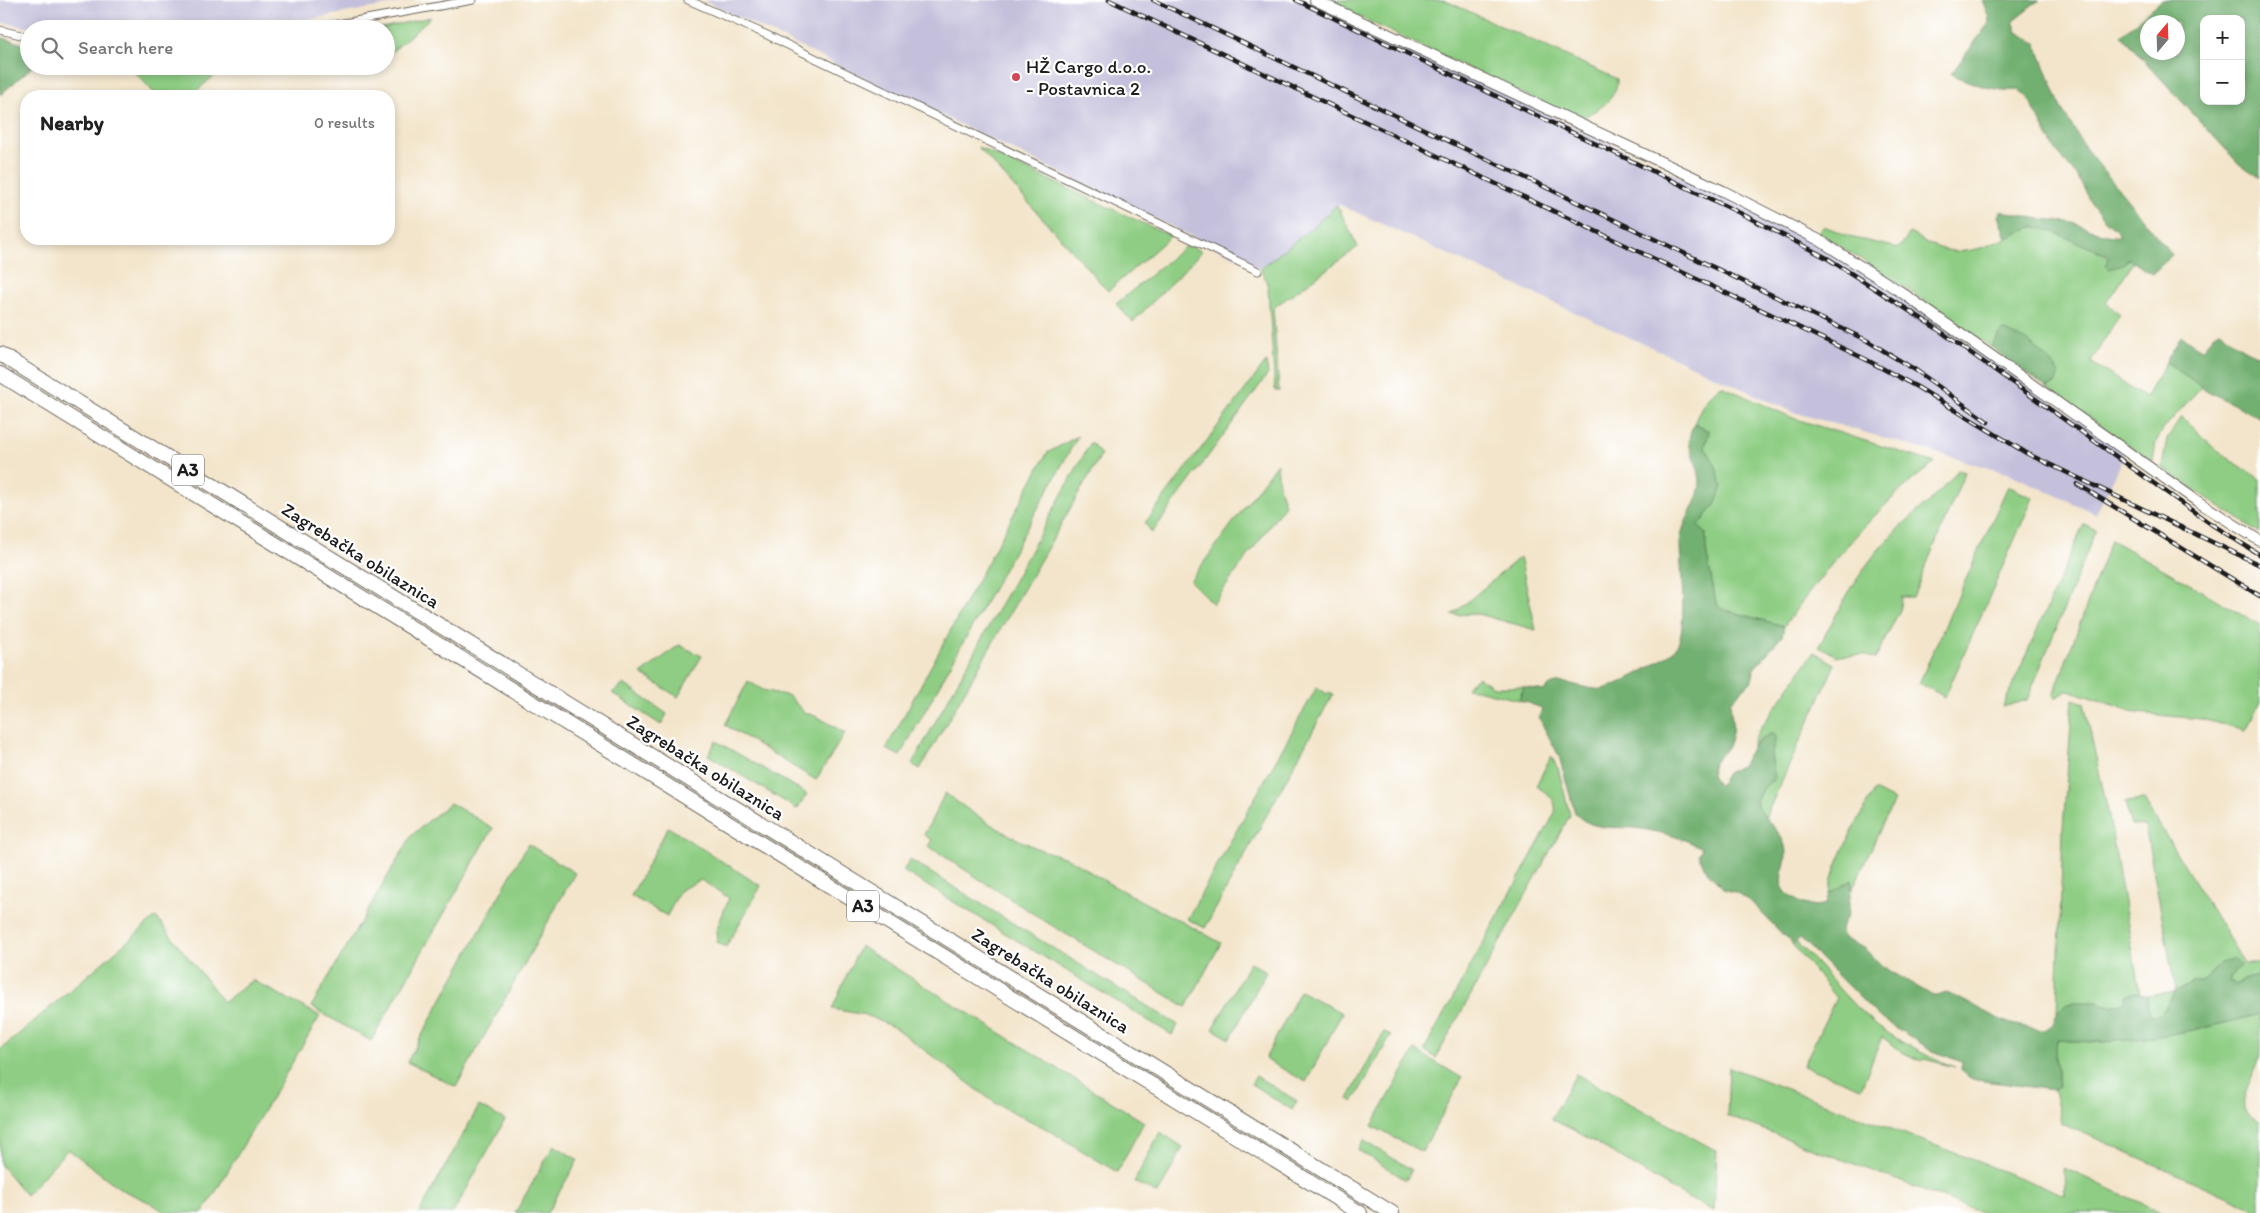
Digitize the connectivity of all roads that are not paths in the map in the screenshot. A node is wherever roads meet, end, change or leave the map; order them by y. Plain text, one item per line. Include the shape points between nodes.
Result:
1 (473, 0) edge
2 (688, 0) edge
3 (1315, 0) edge
4 (361, 20) edge
5 (0, 30) edge
6 (20, 35) edge
7 (1258, 271) dead end
8 (0, 354) edge
9 (0, 374) edge
10 (2260, 541) edge
11 (1360, 1213) edge
12 (1392, 1213) edge

1 - 4 street
2 - 7 street
3 - 10 main road via 1723,191 1819,240 1889,283 2197,501
5 - 6 street
8 - 12 highway, Zagrebačka obilaznica / A3
9 - 11 highway, Zagrebačka obilaznica / A3

